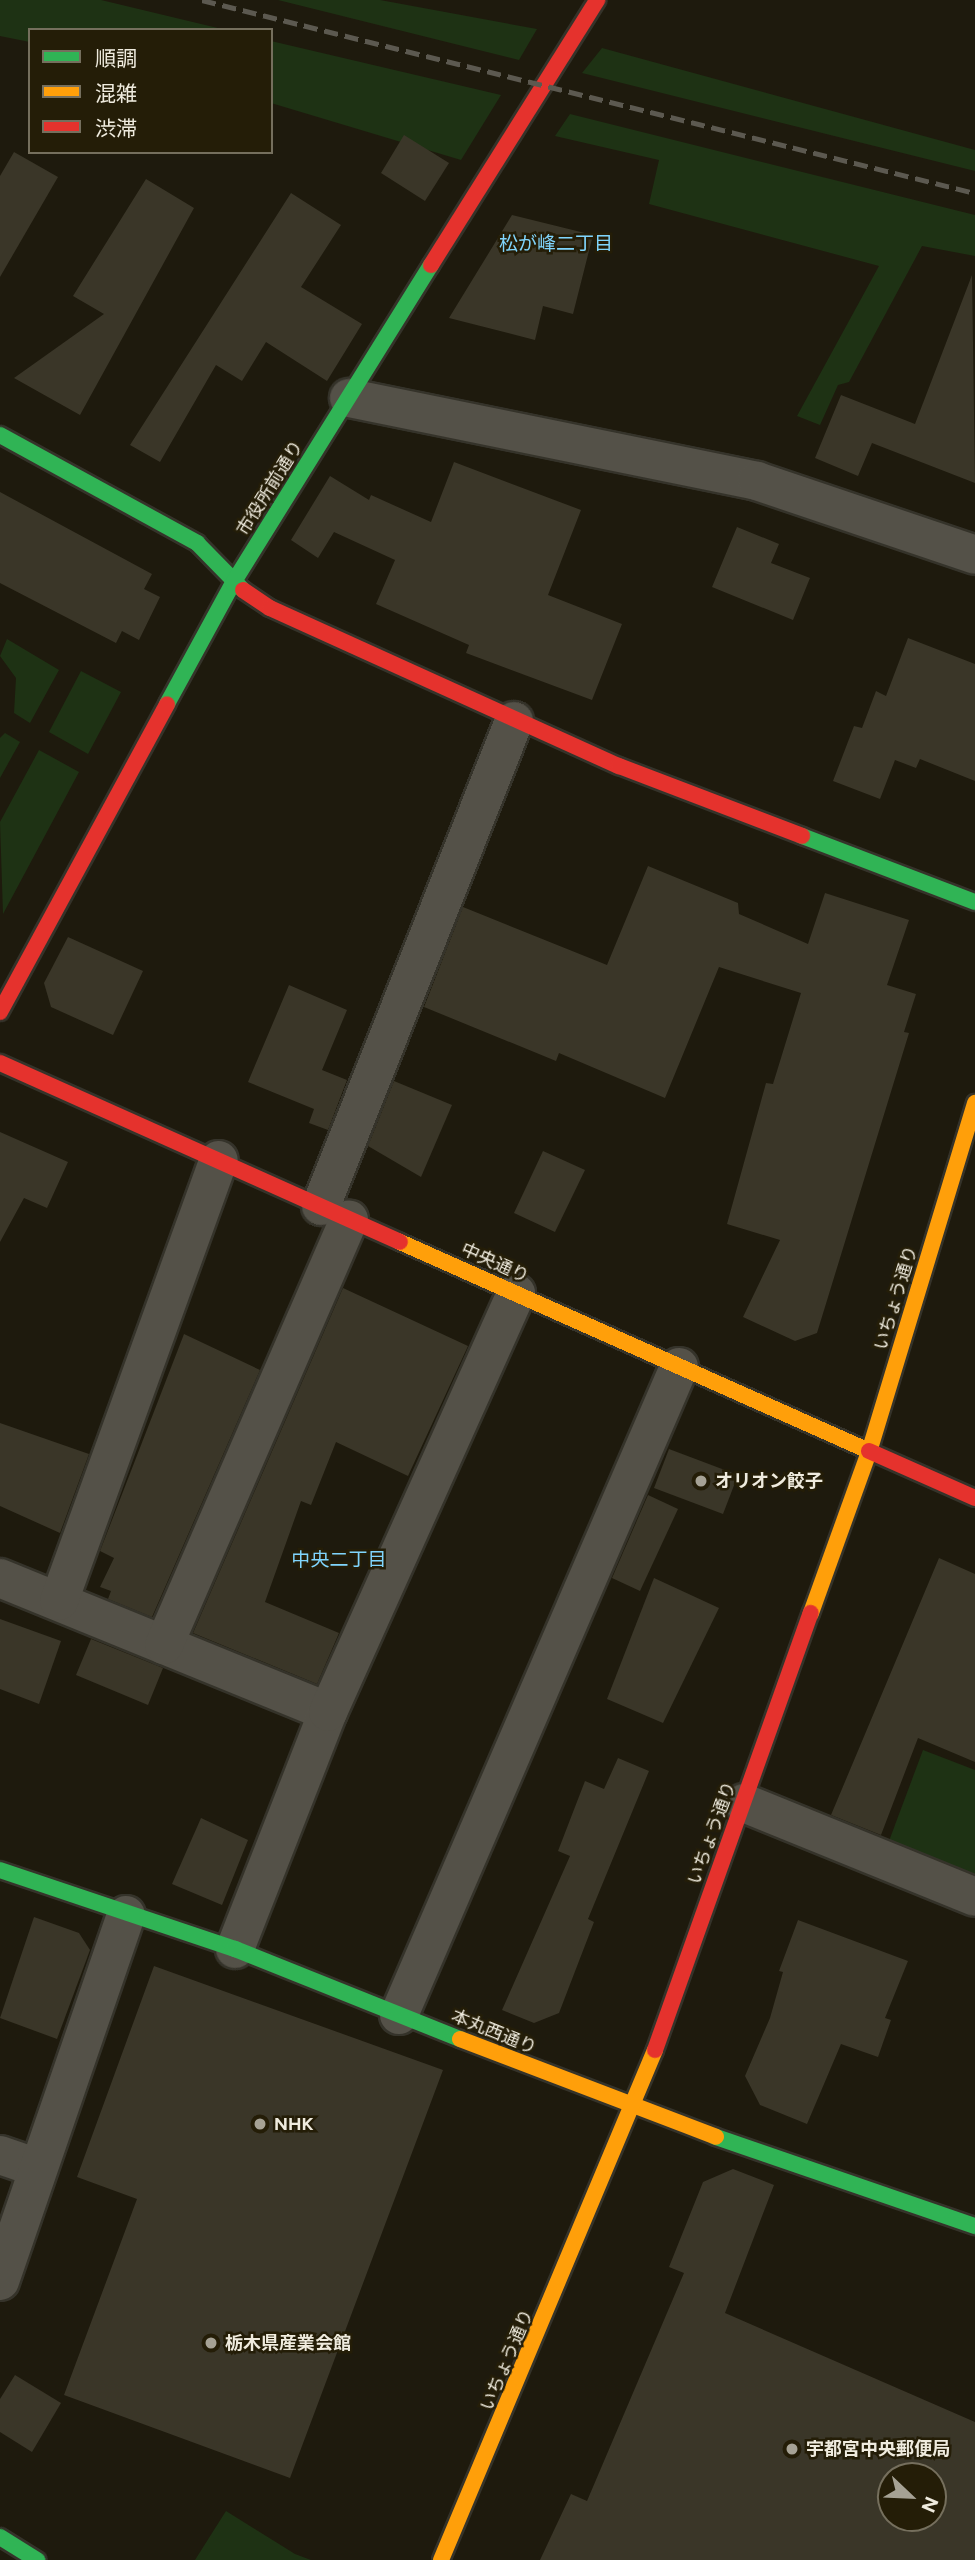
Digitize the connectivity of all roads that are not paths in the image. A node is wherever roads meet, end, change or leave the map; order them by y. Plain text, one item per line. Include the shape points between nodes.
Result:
1 (597, 0) edge
2 (349, 398) junction
3 (0, 435) edge
4 (975, 555) edge
5 (233, 583) junction
6 (514, 720) junction
7 (975, 902) edge
8 (0, 1012) edge
9 (0, 1063) edge
10 (975, 1103) edge
11 (219, 1160) junction
12 (966, 1171) edge
13 (335, 1213) junction
14 (516, 1293) junction
15 (679, 1367) junction
16 (869, 1452) junction
17 (975, 1498) edge
18 (0, 1578) edge
19 (59, 1601) junction
20 (164, 1645) junction
21 (328, 1712) junction
22 (744, 1803) junction
23 (0, 1870) edge
24 (975, 1897) edge
25 (126, 1915) junction
26 (235, 1949) junction
27 (399, 2015) junction
28 (634, 2109) junction
29 (0, 2155) edge
30 (38, 2168) junction
31 (975, 2226) edge
32 (0, 2281) edge
33 (0, 2537) edge
34 (37, 2560) edge
35 (441, 2560) edge

1 - 2 street, 市役所前通り
2 - 4 street via 757,481
2 - 5 street, 市役所前通り
3 - 5 street via 197,543
5 - 6 street via 270,608
5 - 8 street, 市役所前通り
6 - 7 street
6 - 13 street
9 - 11 street, 中央通り
10 - 12 street, いちょう通り
11 - 13 street, 中央通り
11 - 19 street
12 - 16 street, いちょう通り
13 - 14 street, 中央通り
13 - 20 street
14 - 15 street, 中央通り
14 - 21 street
15 - 16 street, 中央通り
15 - 27 street
16 - 17 street, 中央通り
16 - 22 street, いちょう通り
18 - 19 street
19 - 20 street
20 - 21 street
21 - 26 street
22 - 24 street
22 - 28 street, いちょう通り
23 - 25 street, 本丸西通り
25 - 26 street, 本丸西通り
25 - 30 street
26 - 27 street, 本丸西通り
27 - 28 street, 本丸西通り
28 - 31 street, 本丸西通り
28 - 35 street, いちょう通り
29 - 30 street
30 - 32 street
33 - 34 street

